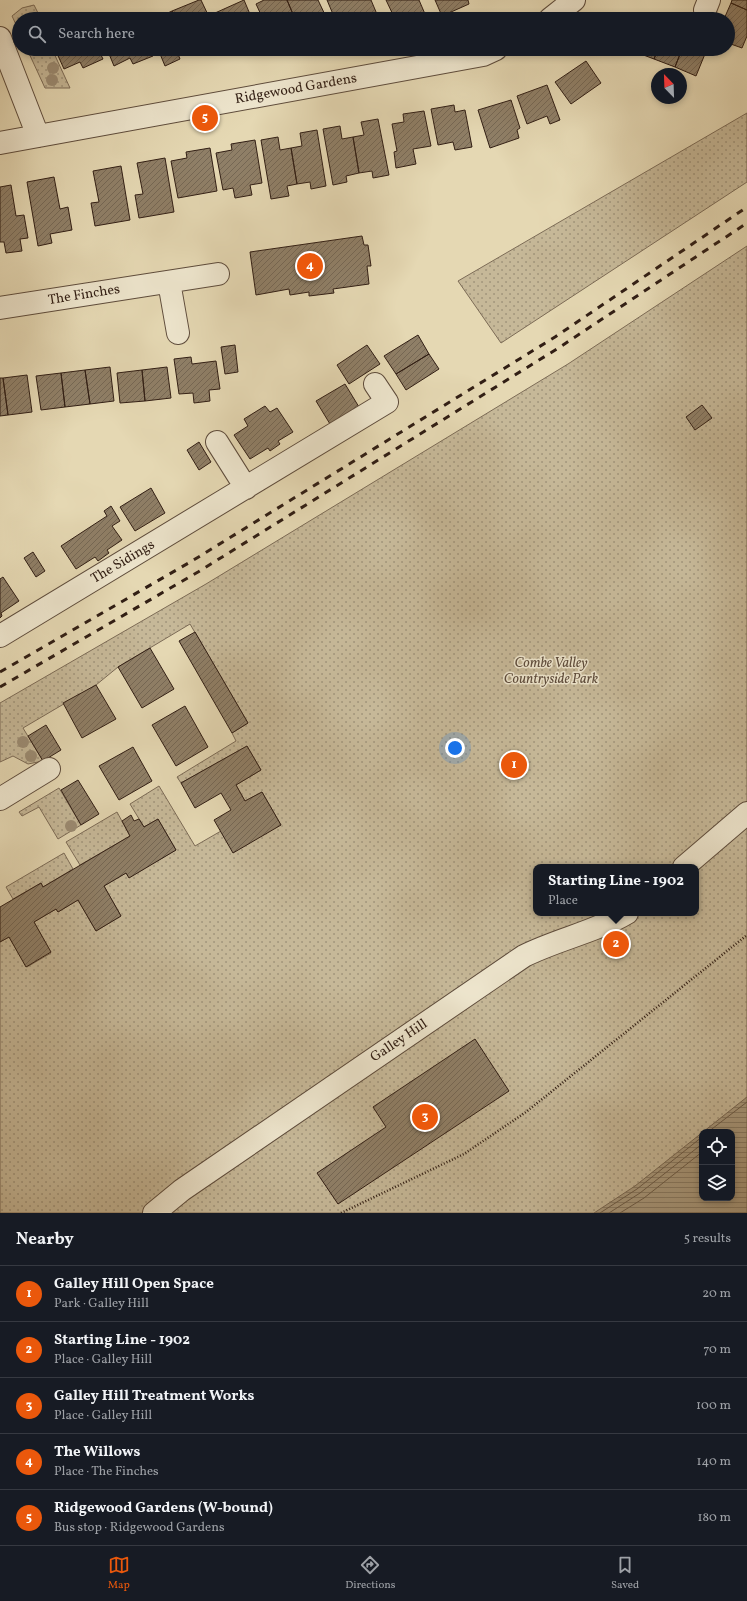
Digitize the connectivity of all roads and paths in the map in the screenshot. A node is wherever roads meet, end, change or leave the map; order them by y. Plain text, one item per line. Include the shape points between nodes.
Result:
1 (574, 0) edge
2 (559, 12) edge
3 (0, 38) edge
4 (478, 56) edge
5 (38, 136) junction
6 (0, 143) edge
7 (218, 274) dead end
8 (169, 282) junction
9 (0, 308) edge
10 (178, 333) dead end
11 (375, 384) dead end
12 (217, 442) dead end
13 (246, 488) junction
14 (0, 636) edge
15 (49, 769) dead end
16 (0, 799) edge
17 (747, 813) edge
18 (688, 864) edge
19 (622, 916) edge
20 (747, 935) edge
21 (154, 1213) edge
22 (341, 1213) edge

1 - 2 street
3 - 5 street
4 - 5 street, Ridgewood Gardens
5 - 6 street, Ridgewood Gardens
7 - 8 street, The Finches
8 - 9 street, The Finches
8 - 10 street
11 - 13 street, The Sidings via 387,402
12 - 13 street
13 - 14 street, The Sidings
15 - 16 street
17 - 18 street
19 - 21 street, Galley Hill via 524,956 182,1190
20 - 22 path via 526,1112 464,1154

